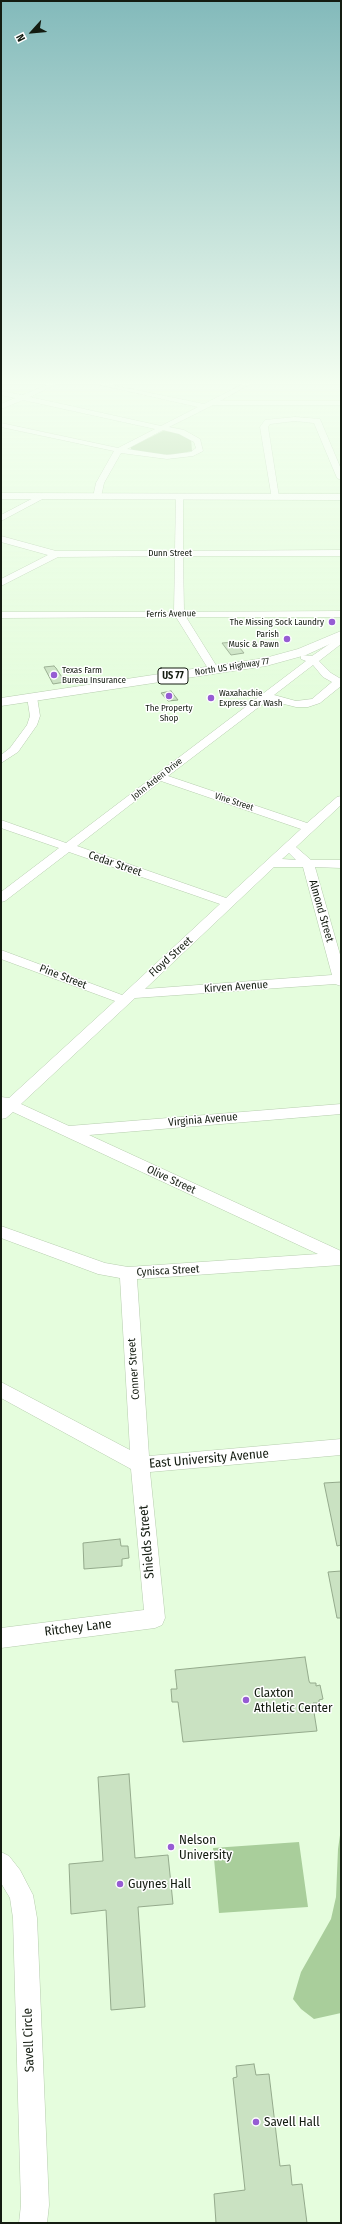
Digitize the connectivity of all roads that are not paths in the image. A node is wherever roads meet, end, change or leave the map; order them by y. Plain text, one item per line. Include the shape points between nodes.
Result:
1 (99, 489) edge
2 (274, 489) edge
3 (1, 496) edge
4 (44, 496) junction
5 (97, 497) junction
6 (179, 497) junction
7 (275, 497) junction
8 (341, 497) edge
9 (1, 518) edge
10 (1, 539) edge
11 (179, 553) junction
12 (341, 553) edge
13 (56, 554) junction
14 (1, 583) edge
15 (179, 614) junction
16 (341, 614) edge
17 (1, 615) edge
18 (341, 636) edge
19 (341, 639) edge
20 (296, 654) junction
21 (314, 661) junction
22 (214, 670) junction
23 (339, 682) edge
24 (265, 696) junction
25 (32, 697) junction
26 (1, 702) edge
27 (1, 760) edge
28 (158, 777) junction
29 (341, 799) edge
30 (1, 824) edge
31 (310, 828) junction
32 (68, 847) junction
33 (289, 847) junction
34 (271, 863) junction
35 (308, 864) junction
36 (341, 864) edge
37 (1, 898) edge
38 (228, 903) junction
39 (1, 954) edge
40 (341, 980) edge
41 (127, 997) junction
42 (4, 1107) edge
43 (341, 1109) edge
44 (64, 1131) junction
45 (1, 1232) edge
46 (341, 1258) edge
47 (128, 1273) junction
48 (1, 1389) edge
49 (341, 1447) edge
50 (140, 1466) junction
51 (155, 1618) joint
52 (1, 1638) edge
53 (1, 1864) edge
54 (33, 2223) edge

1 - 5 street
2 - 7 street
3 - 4 main road
4 - 5 main road
4 - 9 street
5 - 6 main road
6 - 7 main road
6 - 11 street
7 - 8 main road
10 - 13 street, Dunn Street
11 - 12 street, Dunn Street
11 - 13 street, Dunn Street
11 - 15 street
13 - 14 street
15 - 16 street, Ferris Avenue
15 - 17 street, Ferris Avenue
15 - 22 street
18 - 20 main road, North US Highway 77 / US 77
19 - 21 street, John Arden Drive
20 - 21 street
20 - 22 main road, North US Highway 77 / US 77 via 266,662
21 - 23 street via 327,675
21 - 24 street, John Arden Drive
22 - 25 main road, North US Highway 77 / US 77
23 - 24 street via 316,701 308,704 296,704
24 - 28 street, John Arden Drive
25 - 26 main road, North US Highway 77 / US 77
25 - 27 street via 36,716 32,725 14,750
28 - 31 street, Vine Street
28 - 32 street, John Arden Drive
29 - 31 street, Floyd Street
30 - 32 street, Cedar Street
31 - 33 street, Floyd Street
32 - 37 street, John Arden Drive
32 - 38 street, Cedar Street
33 - 34 street, Floyd Street
33 - 35 street
34 - 35 street
34 - 38 street, Floyd Street
35 - 36 street
35 - 40 street, Almond Street
38 - 41 street, Floyd Street
39 - 41 street, Pine Street
40 - 41 street, Kirven Avenue
41 - 42 street, Floyd Street
42 - 44 street, Olive Street
43 - 44 street, Virginia Avenue
44 - 46 street, Olive Street
45 - 47 street, Cynisca Street via 104,1269
46 - 47 street, Cynisca Street
47 - 50 street, Conner Street
48 - 50 street, East University Avenue
49 - 50 street, East University Avenue
50 - 51 street, Shields Street
51 - 52 street, Ritchey Lane
53 - 54 street, Savell Circle via 21,1895 25,1918 35,2205

